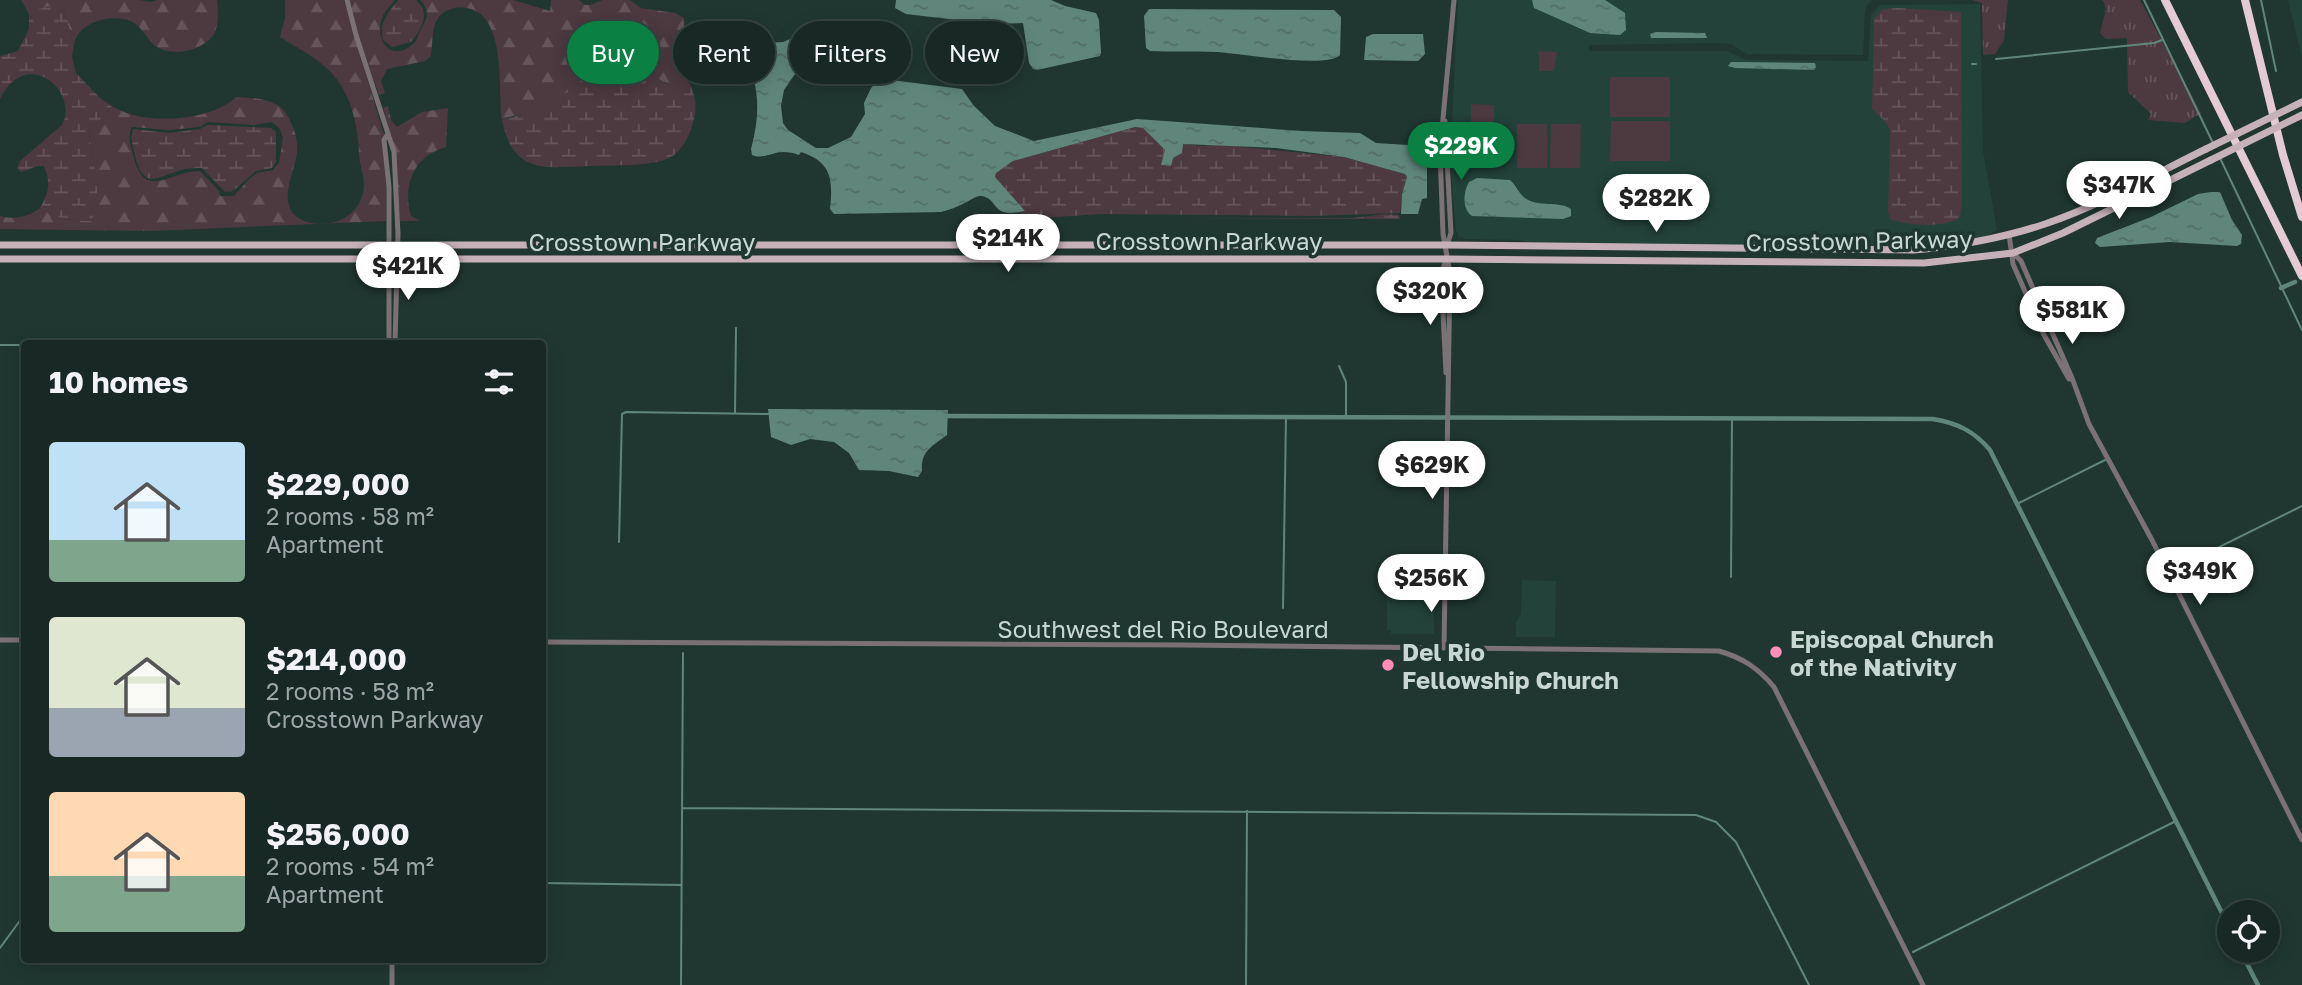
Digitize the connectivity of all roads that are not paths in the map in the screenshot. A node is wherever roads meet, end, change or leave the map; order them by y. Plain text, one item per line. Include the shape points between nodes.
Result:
1 (347, 0) edge
2 (1454, 0) edge
3 (2165, 0) edge
4 (2245, 0) edge
5 (2302, 102) edge
6 (2302, 115) edge
7 (387, 135) junction
8 (2302, 217) edge
9 (2009, 234) junction
10 (0, 245) edge
11 (1447, 245) junction
12 (388, 246) junction
13 (397, 246) junction
14 (2013, 253) junction
15 (0, 259) edge
16 (1447, 259) junction
17 (392, 260) junction
18 (2302, 276) edge
19 (389, 340) edge
20 (395, 340) edge
21 (0, 640) edge
22 (21, 640) edge
23 (546, 642) edge
24 (1444, 648) junction
25 (2302, 840) edge
26 (392, 963) edge
27 (392, 985) edge
28 (1923, 985) edge

1 - 7 street
2 - 11 street via 1444,114 1451,233
3 - 18 highway
4 - 8 highway
5 - 9 main road, Crosstown Parkway, bridge via 2100,202
6 - 14 main road, Crosstown Parkway, bridge
7 - 12 street
7 - 13 street via 396,172
9 - 11 main road, Crosstown Parkway via 1914,250
9 - 14 street
10 - 12 main road, Crosstown Parkway
11 - 13 main road, Crosstown Parkway
11 - 16 street
12 - 13 main road, Crosstown Parkway
12 - 17 street
13 - 17 street
14 - 16 main road, Crosstown Parkway via 1913,263
14 - 25 street via 2012,264 2036,317
15 - 17 main road, Crosstown Parkway
16 - 17 main road, Crosstown Parkway
16 - 24 street via 1450,334
17 - 19 street
17 - 20 street
21 - 22 street
23 - 24 street, Southwest del Rio Boulevard
24 - 28 street, Southwest del Rio Boulevard via 1710,649 1754,666 1774,687
26 - 27 street

